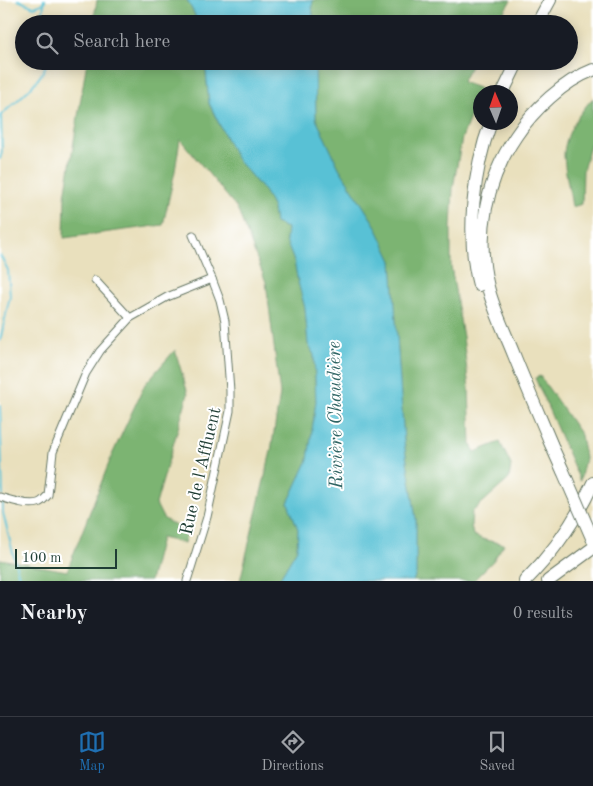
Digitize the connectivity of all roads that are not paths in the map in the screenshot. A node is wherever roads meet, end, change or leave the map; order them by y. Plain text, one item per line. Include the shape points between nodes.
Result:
1 (550, 0) edge
2 (542, 15) edge
3 (514, 70) edge
4 (593, 70) edge
5 (506, 85) edge
6 (489, 130) edge
7 (192, 236) dead end
8 (212, 279) junction
9 (95, 280) dead end
10 (130, 318) junction
11 (552, 446) junction
12 (593, 483) edge
13 (0, 496) edge
14 (593, 540) edge
15 (593, 548) edge
16 (188, 581) edge
17 (525, 581) edge
18 (548, 581) edge

1 - 2 highway
3 - 5 highway
4 - 11 highway via 557,92 534,112 520,130 491,184 483,230 485,273 493,304
6 - 11 highway via 476,189 475,264 488,310
7 - 8 street, Rue de l'Affluent
8 - 10 street via 167,297
8 - 16 street, Rue de l'Affluent via 225,320 230,411 207,517
9 - 10 street
10 - 13 street via 100,351 86,373 53,452 48,495 39,503
11 - 14 highway, bridge
12 - 17 highway via 559,543
15 - 18 highway

